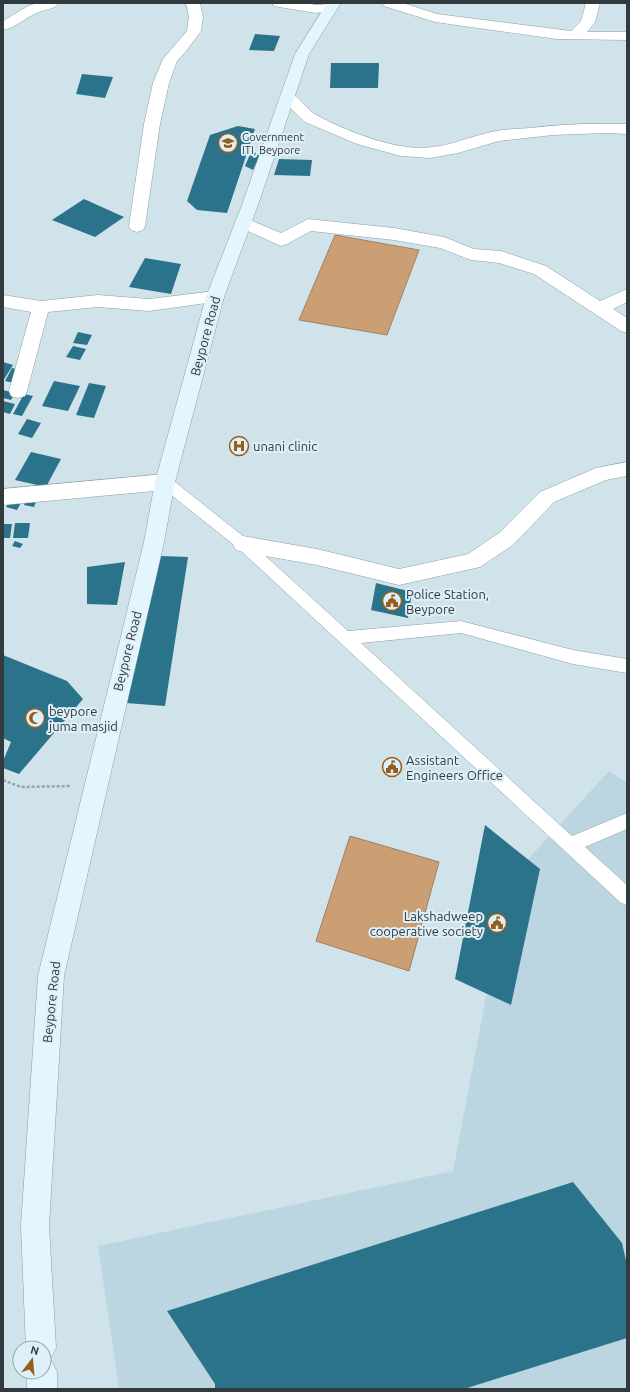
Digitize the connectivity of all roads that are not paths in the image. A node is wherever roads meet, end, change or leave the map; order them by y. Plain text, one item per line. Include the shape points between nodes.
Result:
1 (52, 3) edge
2 (193, 3) edge
3 (279, 3) edge
4 (333, 3) edge
5 (389, 3) edge
6 (593, 3) edge
7 (3, 26) edge
8 (575, 36) junction
9 (627, 36) edge
10 (287, 98) junction
11 (627, 129) edge
12 (243, 222) junction
13 (137, 226) dead end
14 (627, 295) edge
15 (215, 297) junction
16 (3, 301) edge
17 (41, 307) junction
18 (599, 309) junction
19 (627, 327) edge
20 (18, 390) dead end
21 (627, 469) edge
22 (165, 482) junction
23 (3, 497) edge
24 (242, 544) junction
25 (344, 638) junction
26 (627, 666) edge
27 (627, 821) edge
28 (569, 845) junction
29 (627, 897) edge
30 (40, 1340) edge

1 - 7 street via 33,9
2 - 13 street via 196,17 194,31 170,59 160,83
3 - 4 street via 316,10 330,7
4 - 10 main road, Beypore Road via 302,54
5 - 8 street via 435,18
6 - 8 street via 588,22
8 - 9 street
10 - 11 street via 311,119 363,141 401,151 430,153 458,148 497,136 553,130
10 - 12 main road, Beypore Road
12 - 15 main road, Beypore Road
12 - 18 street via 281,240 308,225 394,234 444,243 471,254 501,257 540,270
14 - 18 street
15 - 17 street via 149,305 98,301
15 - 22 main road, Beypore Road
16 - 17 street
17 - 20 street
18 - 19 street
21 - 24 street via 603,473 547,497 506,539 473,561 399,577 317,557
22 - 23 street
22 - 24 lane
22 - 30 main road, Beypore Road via 154,542 51,976 35,1226
24 - 25 lane
25 - 26 lane via 460,627 573,657
25 - 28 lane
27 - 28 lane
28 - 29 lane

